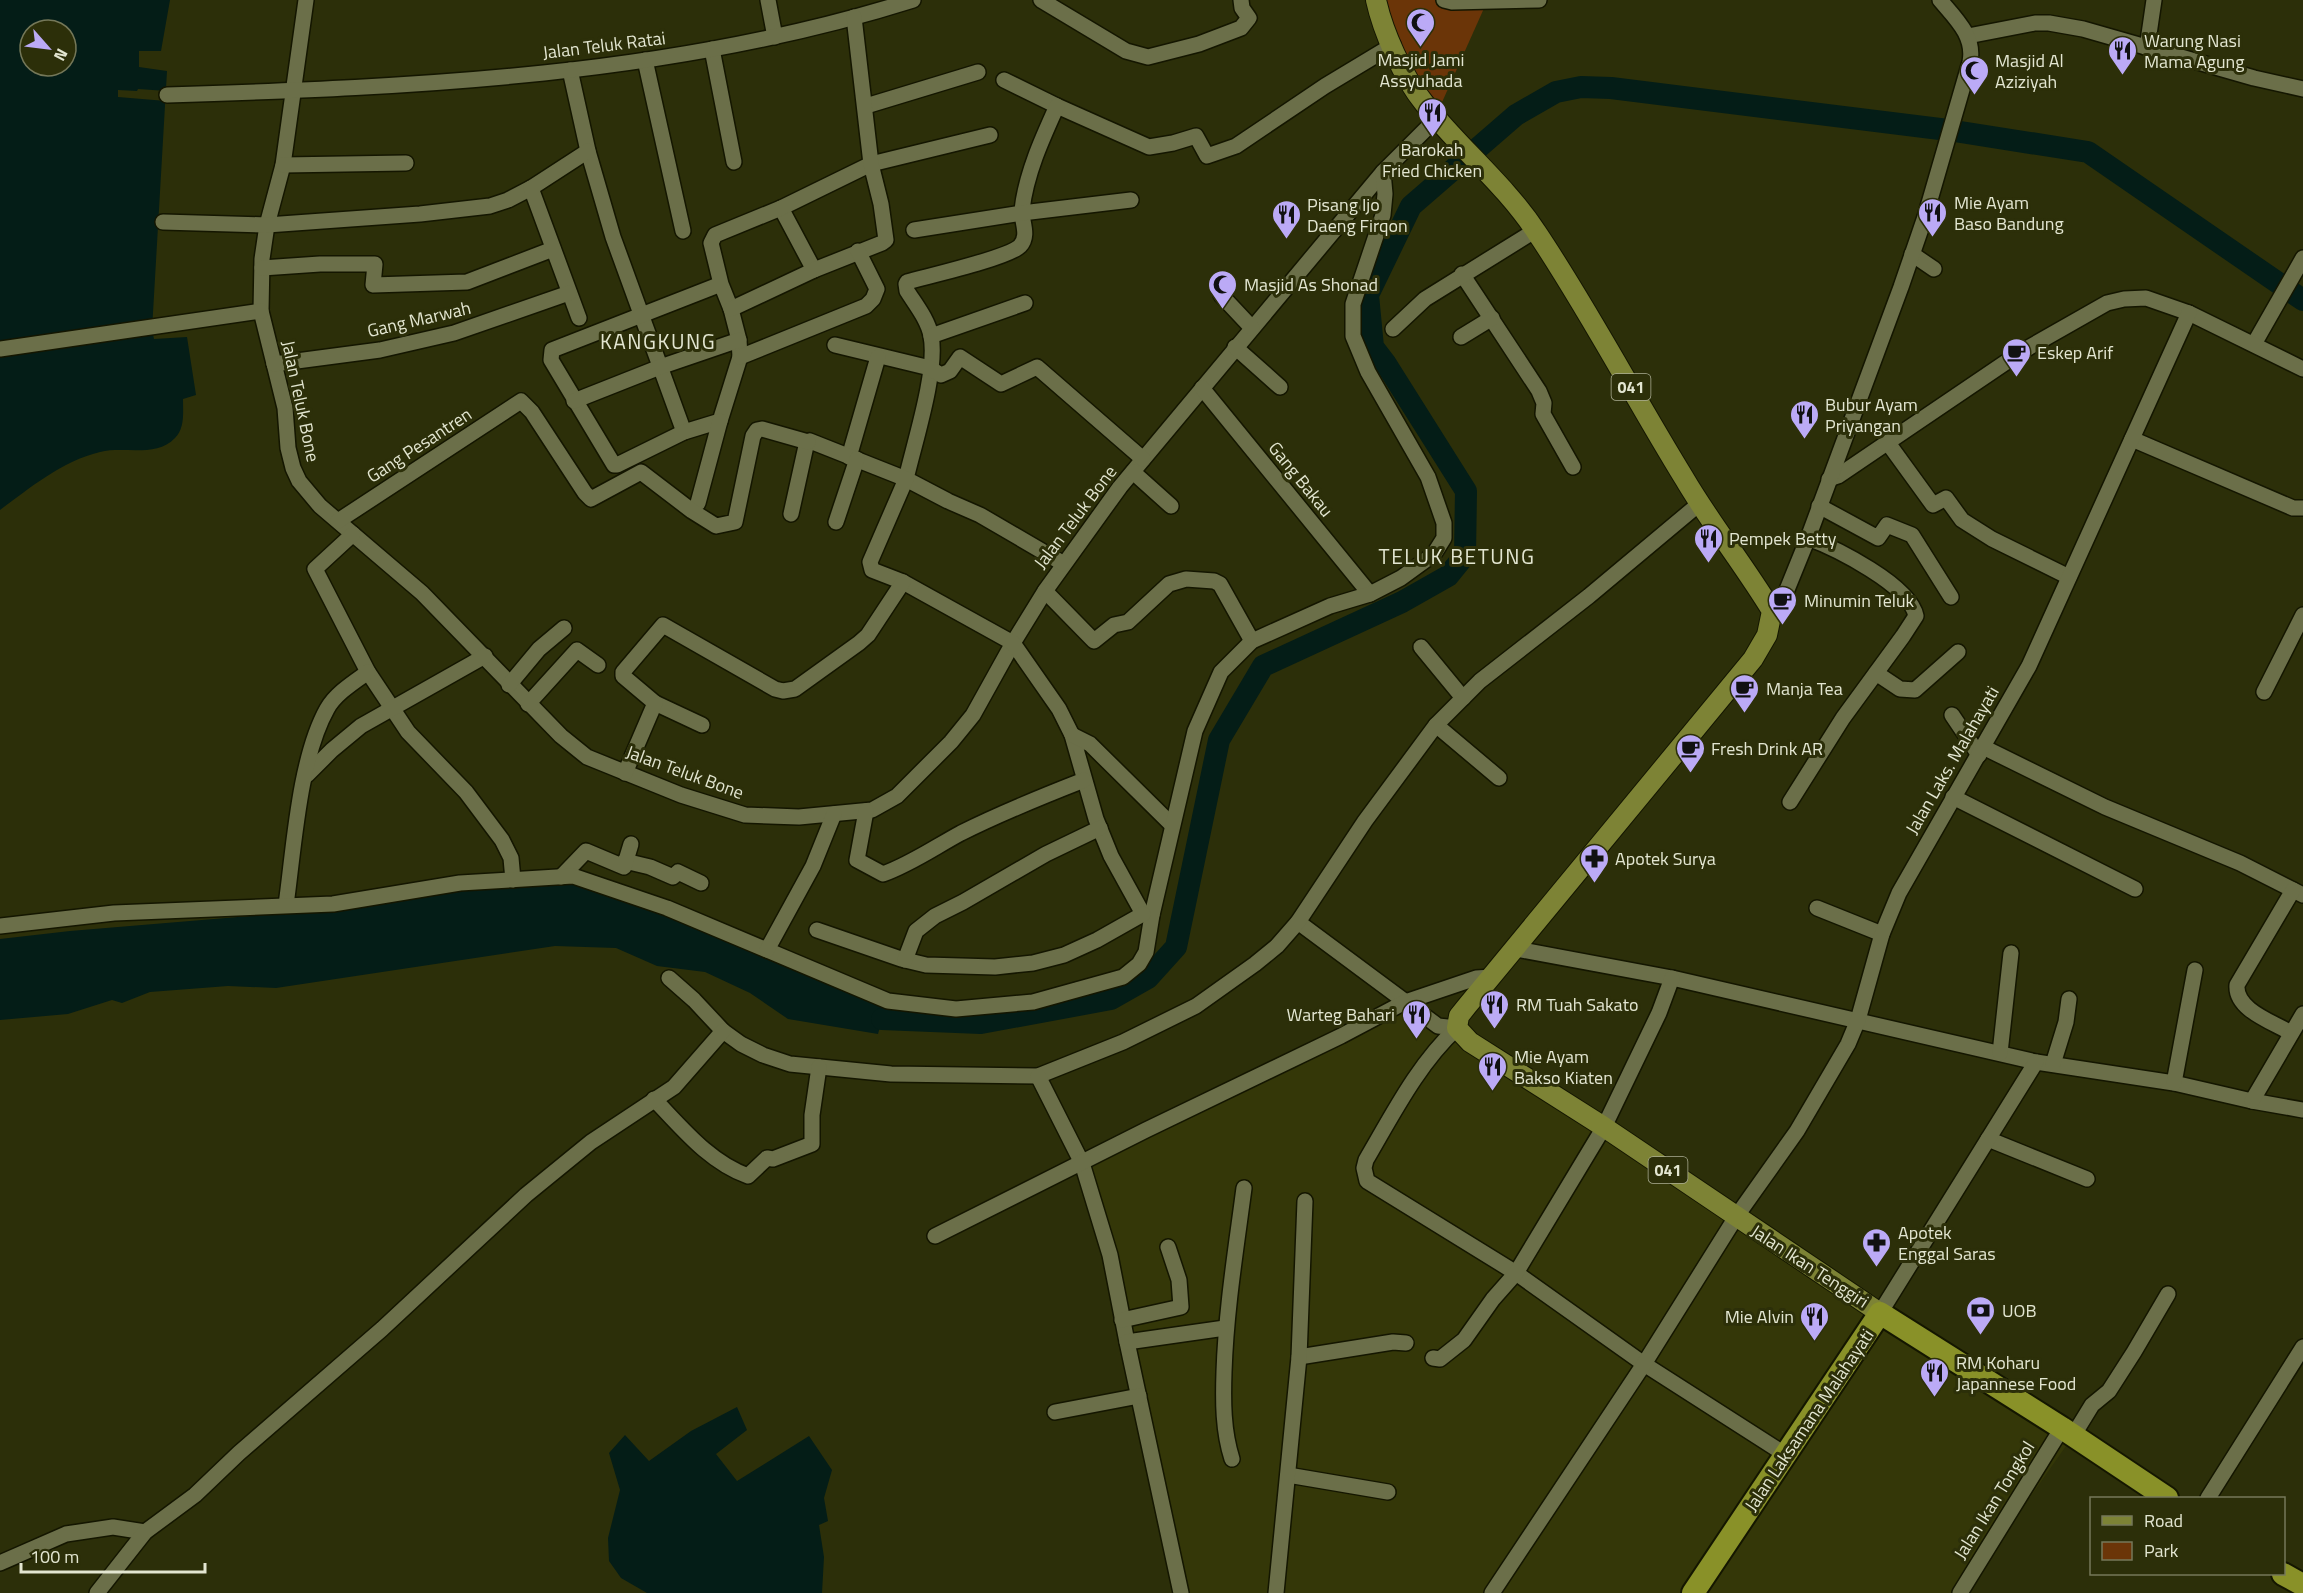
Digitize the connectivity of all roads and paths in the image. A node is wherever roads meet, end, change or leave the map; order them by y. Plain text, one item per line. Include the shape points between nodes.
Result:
1 (306, 0) edge
2 (768, 0) edge
3 (913, 0) edge
4 (1041, 0) edge
5 (1241, 0) edge
6 (1376, 0) edge
7 (1444, 0) edge
8 (1539, 0) edge
9 (1940, 0) edge
10 (2154, 0) edge
11 (854, 17) junction
12 (1968, 36) junction
13 (774, 37) junction
14 (1393, 45) junction
15 (2147, 48) junction
16 (712, 49) junction
17 (645, 60) junction
18 (570, 70) junction
19 (978, 72) dead end
20 (1004, 80) dead end
21 (2303, 89) edge
22 (293, 91) junction
23 (167, 95) dead end
24 (866, 106) junction
25 (1057, 106) junction
26 (1440, 121) junction
27 (990, 135) dead end
28 (588, 151) junction
29 (734, 162) dead end
30 (406, 163) dead end
31 (871, 164) junction
32 (283, 165) junction
33 (1383, 172) junction
34 (531, 188) junction
35 (1131, 200) dead end
36 (781, 208) junction
37 (1022, 213) junction
38 (163, 222) dead end
39 (267, 225) junction
40 (914, 230) dead end
41 (682, 231) dead end
42 (1536, 231) junction
43 (553, 249) junction
44 (858, 251) junction
45 (1912, 254) junction
46 (2303, 258) edge
47 (262, 268) junction
48 (1934, 269) dead end
49 (813, 270) junction
50 (1462, 274) junction
51 (721, 284) junction
52 (568, 293) junction
53 (1221, 294) dead end
54 (1025, 303) dead end
55 (731, 309) junction
56 (261, 311) junction
57 (2189, 313) junction
58 (641, 315) junction
59 (579, 318) dead end
60 (1492, 318) junction
61 (1252, 328) junction
62 (1393, 329) dead end
63 (931, 336) junction
64 (1461, 337) dead end
65 (739, 340) junction
66 (2254, 344) junction
67 (835, 345) dead end
68 (1235, 347) junction
69 (0, 349) edge
70 (740, 357) junction
71 (878, 357) junction
72 (274, 364) junction
73 (660, 367) junction
74 (930, 368) junction
75 (2303, 369) edge
76 (1280, 387) dead end
77 (1202, 388) junction
78 (574, 401) junction
79 (720, 421) junction
80 (684, 432) junction
81 (2132, 439) junction
82 (808, 442) junction
83 (1888, 442) junction
84 (853, 458) junction
85 (1143, 459) junction
86 (1573, 467) dead end
87 (1133, 472) junction
88 (906, 479) junction
89 (1829, 479) junction
90 (698, 503) dead end
91 (1699, 504) junction
92 (1171, 506) dead end
93 (1819, 506) junction
94 (2303, 508) edge
95 (791, 514) dead end
96 (338, 521) junction
97 (836, 522) dead end
98 (353, 534) junction
99 (1808, 538) junction
100 (1064, 564) junction
101 (2069, 577) junction
102 (903, 582) junction
103 (1044, 591) junction
104 (1370, 594) junction
105 (1951, 597) dead end
106 (1772, 611) junction
107 (2303, 615) edge
108 (564, 628) dead end
109 (1252, 641) junction
110 (1012, 643) junction
111 (1421, 647) dead end
112 (1958, 652) dead end
113 (485, 656) junction
114 (598, 665) dead end
115 (368, 672) junction
116 (1876, 673) junction
117 (509, 685) junction
118 (2264, 692) dead end
119 (1463, 698) junction
120 (655, 703) junction
121 (528, 704) junction
122 (391, 708) junction
123 (1952, 715) dead end
124 (1436, 724) junction
125 (702, 725) dead end
126 (1072, 735) junction
127 (1981, 751) junction
128 (626, 773) junction
129 (304, 778) junction
130 (1499, 778) dead end
131 (1084, 780) junction
132 (1953, 797) junction
133 (1790, 802) dead end
134 (866, 811) junction
135 (834, 814) junction
136 (1172, 825) junction
137 (1100, 828) junction
138 (631, 844) dead end
139 (625, 864) junction
140 (561, 877) junction
141 (513, 880) junction
142 (701, 883) dead end
143 (2135, 889) dead end
144 (616, 892) junction
145 (2298, 892) edge
146 (286, 905) junction
147 (1817, 908) dead end
148 (1148, 914) junction
149 (1298, 922) junction
150 (0, 926) edge
151 (817, 930) dead end
152 (1882, 934) junction
153 (1516, 949) junction
154 (767, 950) junction
155 (2011, 953) dead end
156 (906, 960) junction
157 (2195, 970) dead end
158 (1492, 977) junction
159 (669, 978) dead end
160 (1672, 978) junction
161 (2069, 999) dead end
162 (1405, 1002) junction
163 (2303, 1014) edge
164 (1858, 1020) junction
165 (1457, 1028) junction
166 (723, 1031) junction
167 (2291, 1033) junction
168 (2000, 1053) junction
169 (2036, 1062) junction
170 (2054, 1064) junction
171 (819, 1067) junction
172 (1038, 1076) junction
173 (2174, 1083) junction
174 (654, 1100) junction
175 (2252, 1101) junction
176 (2303, 1110) edge
177 (1604, 1127) junction
178 (1988, 1138) junction
179 (1082, 1163) junction
180 (2087, 1179) dead end
181 (1244, 1188) dead end
182 (1305, 1201) dead end
183 (1736, 1217) junction
184 (935, 1236) dead end
185 (1168, 1247) dead end
186 (1516, 1273) junction
187 (2168, 1294) dead end
188 (1880, 1312) junction
189 (1122, 1320) junction
190 (1226, 1328) junction
191 (1127, 1342) junction
192 (1406, 1343) dead end
193 (2303, 1347) edge
194 (1299, 1357) junction
195 (1433, 1358) dead end
196 (1644, 1364) junction
197 (1138, 1396) junction
198 (1055, 1412) dead end
199 (2068, 1432) junction
200 (1786, 1455) junction
201 (1232, 1459) dead end
202 (1288, 1474) junction
203 (1388, 1492) dead end
204 (2166, 1497) edge
205 (2209, 1497) edge
206 (145, 1532) junction
207 (0, 1563) edge
208 (97, 1593) edge
209 (1181, 1593) edge
210 (1276, 1593) edge
211 (1492, 1593) edge
212 (1693, 1593) edge
213 (1960, 1593) edge

1 - 22 street, Jalan Teluk Bone
2 - 13 street
3 - 11 street, Jalan Teluk Ratai
4 - 5 street via 1126,51 1148,57 1241,28 1249,18
6 - 14 main road, 041
7 - 8 street
9 - 12 street
10 - 15 street
11 - 13 street, Jalan Teluk Ratai
11 - 24 street
12 - 15 street via 2049,23 2083,28
12 - 45 street via 1971,59
13 - 16 street, Jalan Teluk Ratai
14 - 25 street via 1236,146 1207,156 1196,136 1149,147
14 - 26 main road, 041 via 1403,70
15 - 21 street
16 - 17 street, Jalan Teluk Ratai
16 - 29 street
17 - 18 street, Jalan Teluk Ratai
17 - 41 street
18 - 22 street, Jalan Teluk Ratai
18 - 28 street
19 - 24 street
20 - 25 street
22 - 23 street, Jalan Teluk Ratai
22 - 32 street, Jalan Teluk Bone
24 - 31 street
25 - 37 street via 1030,173
26 - 33 street, Jalan Teluk Bone
26 - 42 main road, 041
27 - 31 street
28 - 34 street
28 - 58 street
30 - 32 street
31 - 36 street
31 - 44 street via 886,240
32 - 39 street, Jalan Teluk Bone
33 - 61 street, Jalan Teluk Bone
33 - 104 street via 1383,215 1353,304 1353,336 1368,372 1428,477 1444,523 1444,538 1434,554
34 - 39 street via 490,206
34 - 43 street
35 - 37 street
36 - 49 street
36 - 51 street via 715,235 712,239
37 - 40 street
37 - 63 street via 1025,232 1020,246 1004,255 907,282
38 - 39 street
39 - 47 street, Jalan Teluk Bone
42 - 50 street
42 - 91 main road, 041
43 - 47 street via 467,282 374,285 375,264
43 - 52 street
44 - 49 street
44 - 70 street via 877,289 866,306
45 - 48 street
45 - 89 street
46 - 66 street
47 - 56 street, Jalan Teluk Bone
49 - 55 street
50 - 60 street
50 - 62 street via 1414,308
51 - 55 street
51 - 58 street
52 - 59 street
52 - 72 street, Gang Marwah via 443,336 380,350
53 - 61 street
54 - 63 street
55 - 65 street
56 - 69 street
56 - 72 street, Jalan Teluk Bone
57 - 66 street
57 - 81 street, Jalan Laks. Malahayati
57 - 83 street via 2146,298 2107,303 2021,352
58 - 73 street
58 - 78 street via 552,350 551,360
60 - 64 street
60 - 86 street via 1542,397 1544,414
61 - 68 street, Jalan Teluk Bone
63 - 74 street
65 - 70 street
65 - 73 street
66 - 75 street
67 - 71 street
68 - 76 street
68 - 77 street, Jalan Teluk Bone
70 - 79 street
71 - 74 street
71 - 84 street
72 - 96 street, Jalan Teluk Bone via 293,468 320,506
73 - 78 street
73 - 80 street
74 - 85 street via 941,375 950,371 960,357 1001,384 1037,367
74 - 88 street
77 - 85 street, Jalan Teluk Bone
77 - 104 street, Gang Bakau
78 - 80 street via 614,465
79 - 80 street
79 - 90 street
81 - 94 street via 2293,508
81 - 101 street, Jalan Laks. Malahayati
82 - 84 street
82 - 95 street
82 - 96 street, Gang Pesantren via 757,430 735,522 716,526 641,472 591,499 521,401
83 - 89 street
83 - 101 street via 1933,505 1946,498 1962,520
84 - 88 street
84 - 97 street
85 - 87 street, Jalan Teluk Bone
87 - 92 street
87 - 100 street, Jalan Teluk Bone
88 - 100 street via 980,515
88 - 102 street via 870,562 873,570
89 - 93 street
91 - 106 main road, 041
91 - 119 street
93 - 99 street
93 - 105 street via 1878,538 1887,525 1912,535
96 - 98 street, Jalan Teluk Bone
98 - 113 street, Jalan Teluk Bone via 422,593
98 - 115 street via 315,569
99 - 106 street via 1782,602
99 - 116 street via 1864,566 1913,604 1916,616
100 - 103 street, Jalan Teluk Bone
101 - 127 street, Jalan Laks. Malahayati via 2029,666
102 - 110 street
102 - 120 street via 859,644 805,683 783,691 663,625 623,672
103 - 109 street via 1094,641 1114,625 1128,622 1174,581 1214,581 1220,584
103 - 110 street, Jalan Teluk Bone
104 - 109 street via 1330,606
106 - 153 main road via 1767,635 1754,659
107 - 118 street
108 - 117 street
109 - 136 street via 1221,672 1198,720
110 - 126 street
110 - 134 street, Jalan Teluk Bone via 973,715 951,742 897,796
111 - 119 street
112 - 116 street via 1915,690 1900,689
113 - 117 street, Jalan Teluk Bone
113 - 122 street
114 - 121 street via 577,650
115 - 122 street
115 - 129 street via 327,708
116 - 133 street
117 - 121 street, Jalan Teluk Bone
119 - 124 street
120 - 125 street
120 - 128 street
121 - 128 street, Jalan Teluk Bone via 587,757
122 - 129 street via 361,726
122 - 141 street via 408,732 466,792 502,840 511,858
123 - 127 street
124 - 130 street
124 - 149 street via 1365,820
126 - 131 street
126 - 136 street via 1090,744
127 - 132 street, Jalan Laks. Malahayati
127 - 145 street
128 - 135 street, Jalan Teluk Bone via 745,814
129 - 146 street
131 - 134 street via 1025,803 883,874 857,860
131 - 137 street
132 - 143 street
132 - 152 street, Jalan Laks. Malahayati via 1899,893
134 - 135 street, Jalan Teluk Bone
135 - 154 street via 813,866
136 - 148 street
137 - 148 street via 1111,856
137 - 156 street via 934,916 916,931
138 - 139 street
139 - 140 street via 586,850
139 - 142 street via 650,867 673,877 678,872
139 - 144 street
140 - 141 street
140 - 144 street via 584,879
141 - 146 street via 460,883 333,904
144 - 154 street via 667,908
145 - 167 street via 2236,991 2249,1009
146 - 150 street via 114,913
147 - 152 street
148 - 154 street via 1146,952 1140,964 1123,977 1022,1003 956,1009 888,1001
148 - 156 street via 1072,952 1033,963 983,967 926,965
149 - 162 street
149 - 172 street via 1256,964 1196,1006 1123,1042
151 - 156 street
152 - 164 street, Jalan Laks. Malahayati
153 - 158 main road
153 - 160 street
155 - 168 street
157 - 173 street
158 - 162 street via 1476,978
158 - 165 main road via 1460,1016
159 - 166 street
160 - 164 street
160 - 177 street
161 - 170 street
162 - 165 street via 1438,1026
162 - 179 street
163 - 167 street
164 - 168 street
164 - 183 street, Jalan Laks. Malahayati via 1829,1080
165 - 177 main road, Jalan Ikan Tenggiri / 041 via 1470,1042
165 - 186 street via 1440,1043 1404,1095 1366,1160 1364,1175 1374,1186
166 - 171 street via 763,1055 790,1064
166 - 174 street via 674,1086
167 - 175 street
168 - 169 street
169 - 170 street
169 - 178 street, Jalan Laksamana Malahayati
170 - 173 street
171 - 172 street via 891,1074
171 - 174 street via 812,1144 767,1158 748,1176 722,1164 699,1146
172 - 179 street
173 - 175 street
174 - 206 street via 591,1142 526,1195 195,1495
175 - 176 street
177 - 183 main road, Jalan Ikan Tenggiri / 041
177 - 186 street
178 - 180 street
178 - 188 street, Jalan Laksamana Malahayati
179 - 184 street
179 - 189 street via 1110,1255
181 - 190 street
182 - 194 street
183 - 188 main road, Jalan Ikan Tenggiri / 041
183 - 196 street, Jalan Laks. Malahayati
185 - 189 street via 1179,1280 1181,1306
186 - 195 street via 1464,1340 1440,1359
186 - 196 street
187 - 199 street, Jalan Ikan Tongkol via 2109,1391
188 - 199 highway, Jalan Ikan Tenggiri
188 - 200 highway, Jalan Laksamana Malahayati
189 - 191 street
190 - 191 street
190 - 201 street via 1224,1402
191 - 197 street
192 - 194 street
193 - 205 street
194 - 202 street
196 - 200 street
196 - 211 street, Jalan Laks. Malahayati
197 - 198 street
197 - 209 street
199 - 204 highway, Jalan Ikan Tenggiri
199 - 213 street, Jalan Ikan Tongkol
200 - 212 highway, Jalan Laksamana Malahayati
202 - 203 street
202 - 210 street
206 - 207 street via 113,1527 66,1534
206 - 208 street

